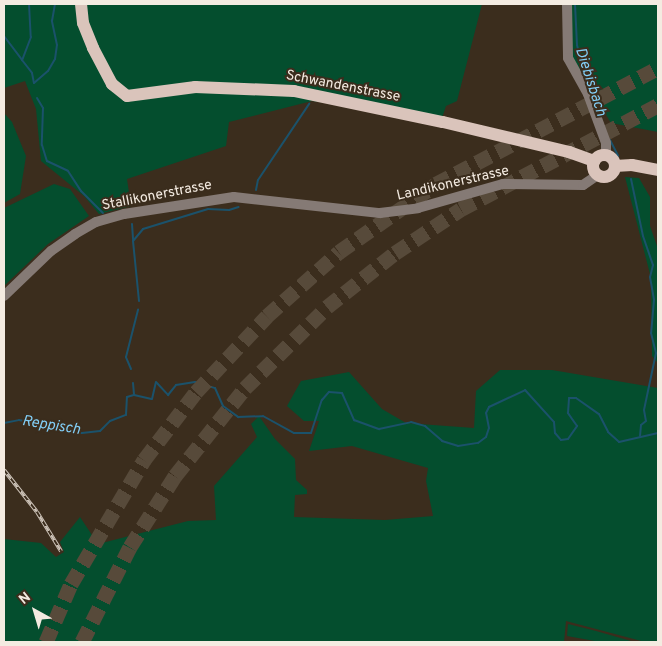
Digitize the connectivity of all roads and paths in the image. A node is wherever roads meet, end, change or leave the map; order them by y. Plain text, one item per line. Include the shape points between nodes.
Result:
1 (81, 4) edge
2 (567, 4) edge
3 (600, 158) junction
4 (615, 166) junction
5 (658, 170) edge
6 (598, 175) junction
7 (222, 197) joint
8 (4, 296) edge

1 - 3 main road, Schwandenstrasse via 83,23 93,48 112,84 127,96 195,87 294,91
2 - 3 street via 568,58 588,94 606,143
3 - 4 main road via 611,158
3 - 6 main road
4 - 5 main road via 632,165
4 - 6 main road via 609,175
6 - 7 street, Landikonerstrasse via 584,185 503,184 418,208 380,213
7 - 8 street, Stallikonerstrasse via 124,214 91,224 51,251

